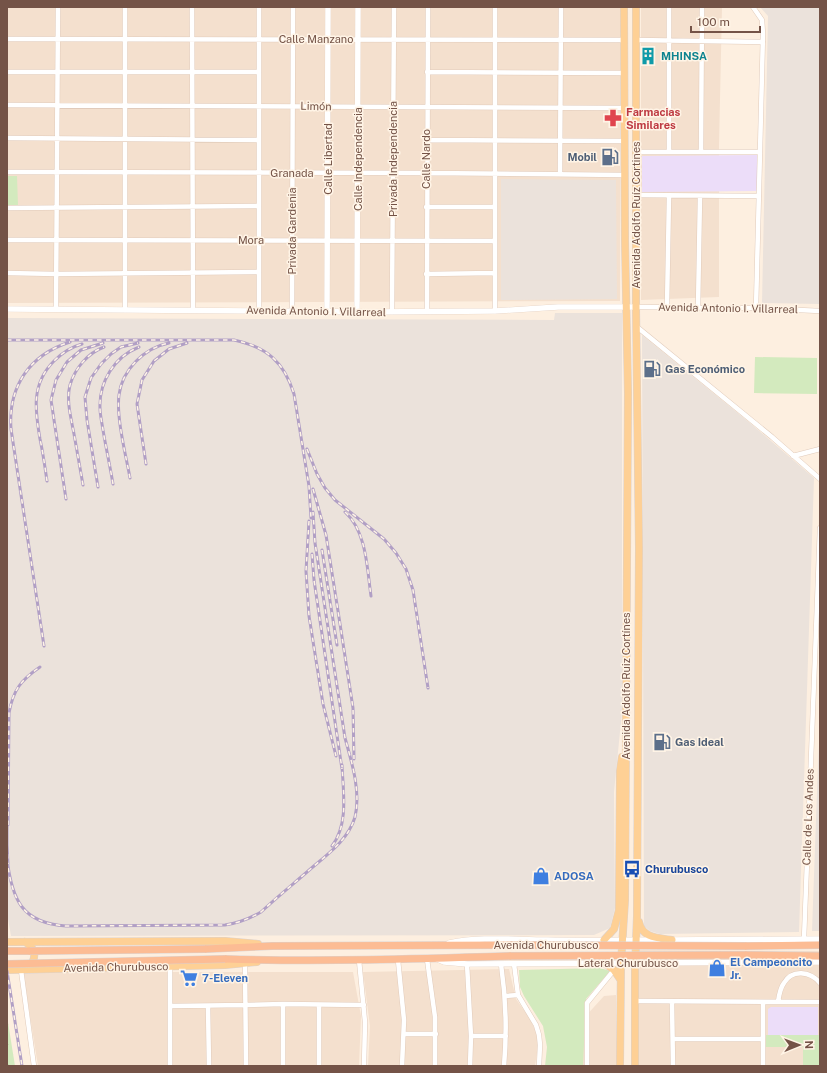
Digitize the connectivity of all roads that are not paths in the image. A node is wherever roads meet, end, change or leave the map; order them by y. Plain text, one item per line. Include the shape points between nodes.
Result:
1 (58, 7) edge
2 (125, 7) edge
3 (192, 7) edge
4 (260, 7) edge
5 (293, 7) edge
6 (328, 7) edge
7 (358, 7) edge
8 (394, 7) edge
9 (428, 7) edge
10 (495, 7) edge
11 (561, 7) edge
12 (624, 7) edge
13 (636, 7) edge
14 (669, 7) edge
15 (702, 7) edge
16 (753, 7) edge
17 (58, 38) junction
18 (7, 39) edge
19 (125, 39) junction
20 (192, 39) junction
21 (259, 39) junction
22 (293, 39) junction
23 (358, 39) junction
24 (394, 39) junction
25 (427, 39) junction
26 (495, 39) junction
27 (562, 39) junction
28 (328, 40) junction
29 (624, 40) junction
30 (636, 40) junction
31 (669, 40) junction
32 (702, 41) junction
33 (763, 42) junction
34 (7, 72) edge
35 (58, 72) junction
36 (125, 72) junction
37 (191, 72) junction
38 (259, 72) junction
39 (427, 72) junction
40 (624, 72) junction
41 (495, 73) junction
42 (562, 73) junction
43 (7, 105) edge
44 (58, 105) junction
45 (125, 106) junction
46 (192, 106) junction
47 (259, 106) junction
48 (292, 106) junction
49 (328, 106) junction
50 (358, 106) junction
51 (393, 106) junction
52 (426, 106) junction
53 (494, 107) junction
54 (561, 107) junction
55 (624, 108) junction
56 (7, 138) edge
57 (57, 138) junction
58 (125, 140) junction
59 (192, 140) junction
60 (259, 140) junction
61 (426, 140) junction
62 (494, 140) junction
63 (561, 141) junction
64 (624, 141) junction
65 (636, 152) junction
66 (669, 152) junction
67 (702, 152) junction
68 (760, 152) junction
69 (7, 172) edge
70 (57, 172) junction
71 (125, 173) junction
72 (192, 173) junction
73 (259, 173) junction
74 (292, 173) junction
75 (427, 173) junction
76 (328, 174) junction
77 (358, 174) junction
78 (393, 174) junction
79 (495, 174) junction
80 (560, 174) junction
81 (624, 175) junction
82 (636, 195) junction
83 (669, 196) junction
84 (700, 196) junction
85 (759, 196) junction
86 (125, 206) junction
87 (192, 206) junction
88 (259, 206) junction
89 (57, 207) junction
90 (426, 207) junction
91 (494, 207) junction
92 (7, 208) edge
93 (192, 239) junction
94 (7, 240) edge
95 (258, 240) junction
96 (292, 240) junction
97 (327, 240) junction
98 (357, 240) junction
99 (392, 240) junction
100 (57, 241) junction
101 (125, 241) junction
102 (426, 241) junction
103 (494, 241) junction
104 (259, 272) junction
105 (7, 273) edge
106 (125, 273) junction
107 (192, 273) junction
108 (494, 273) junction
109 (57, 274) junction
110 (426, 274) junction
111 (625, 307) junction
112 (636, 307) junction
113 (667, 307) junction
114 (698, 308) junction
115 (756, 308) junction
116 (7, 309) edge
117 (56, 309) junction
118 (125, 310) junction
119 (193, 310) junction
120 (259, 310) junction
121 (292, 311) junction
122 (426, 311) junction
123 (495, 311) junction
124 (820, 311) edge
125 (326, 312) junction
126 (357, 312) junction
127 (392, 312) junction
128 (637, 327) junction
129 (820, 449) edge
130 (794, 456) junction
131 (820, 479) edge
132 (820, 528) edge
133 (626, 727) junction
134 (637, 916) junction
135 (804, 939) junction
136 (820, 939) edge
137 (604, 940) junction
138 (622, 940) junction
139 (636, 940) junction
140 (653, 940) junction
141 (672, 940) junction
142 (7, 942) edge
143 (25, 942) junction
144 (440, 945) junction
145 (812, 945) junction
146 (820, 945) edge
147 (272, 946) junction
148 (820, 948) edge
149 (7, 951) edge
150 (820, 956) edge
151 (436, 958) junction
152 (427, 959) junction
153 (273, 960) junction
154 (359, 960) junction
155 (398, 960) junction
156 (802, 962) junction
157 (820, 962) edge
158 (245, 963) junction
159 (604, 963) junction
160 (621, 963) junction
161 (636, 963) junction
162 (653, 963) junction
163 (672, 963) junction
164 (7, 964) edge
165 (467, 964) junction
166 (502, 964) junction
167 (514, 964) junction
168 (170, 966) junction
169 (7, 970) edge
170 (23, 970) junction
171 (614, 970) junction
172 (802, 973) junction
173 (620, 979) junction
174 (820, 983) edge
175 (518, 995) junction
176 (506, 996) junction
177 (635, 1001) junction
178 (672, 1002) junction
179 (763, 1002) junction
180 (778, 1002) junction
181 (820, 1002) edge
182 (283, 1004) junction
183 (319, 1005) junction
184 (364, 1005) junction
185 (170, 1006) junction
186 (208, 1006) junction
187 (245, 1006) junction
188 (405, 1034) junction
189 (436, 1034) junction
190 (471, 1036) junction
191 (506, 1036) junction
192 (673, 1039) junction
193 (763, 1039) junction
194 (34, 1066) edge
195 (170, 1066) edge
196 (209, 1066) edge
197 (246, 1066) edge
198 (283, 1066) edge
199 (319, 1066) edge
200 (364, 1066) edge
201 (402, 1066) edge
202 (435, 1066) edge
203 (470, 1066) edge
204 (504, 1066) edge
205 (539, 1066) edge
206 (587, 1066) edge
207 (620, 1066) edge
208 (635, 1066) edge
209 (673, 1066) edge
210 (762, 1066) edge

1 - 17 street
2 - 19 street
3 - 20 street
4 - 21 street
5 - 22 street, Privada Gardenia
6 - 28 street, Calle Libertad
7 - 23 street, Calle Independencia
8 - 24 street, Privada Independencia
9 - 25 street, Calle Nardo
10 - 26 street
11 - 27 street
12 - 29 main road, Avenida Adolfo Ruíz Cortines
13 - 30 main road, Avenida Adolfo Ruíz Cortines
14 - 31 street
15 - 32 street
16 - 33 street via 762,20
17 - 18 street, Calle Manzano
17 - 19 street, Calle Manzano
17 - 35 street
19 - 20 street, Calle Manzano
19 - 36 street
20 - 21 street, Calle Manzano
20 - 37 street
21 - 22 street, Calle Manzano
21 - 38 street
22 - 28 street, Calle Manzano
22 - 48 street, Privada Gardenia
23 - 24 street, Calle Manzano
23 - 28 street, Calle Manzano
23 - 50 street, Calle Independencia
24 - 25 street, Calle Manzano
24 - 51 street, Privada Independencia
25 - 26 street, Calle Manzano
25 - 39 street, Calle Nardo
26 - 27 street, Calle Manzano
26 - 41 street
27 - 29 street, Calle Manzano
27 - 42 street
28 - 49 street, Calle Libertad
29 - 40 main road, Avenida Adolfo Ruíz Cortines
30 - 31 street
30 - 65 main road, Avenida Adolfo Ruíz Cortines
31 - 32 street
31 - 66 street
32 - 33 street
32 - 67 street
33 - 68 street
34 - 35 street
35 - 36 street
35 - 44 street
36 - 37 street
36 - 45 street
37 - 38 street
37 - 46 street
38 - 47 street
39 - 41 street
39 - 52 street, Calle Nardo
40 - 42 street
40 - 55 main road, Avenida Adolfo Ruíz Cortines
41 - 42 street
41 - 53 street
42 - 54 street
43 - 44 street, Limón
44 - 45 street, Limón
44 - 57 street
45 - 46 street, Limón
45 - 58 street
46 - 47 street, Limón
46 - 59 street
47 - 48 street, Limón
47 - 60 street
48 - 49 street, Limón
48 - 74 street, Privada Gardenia
49 - 50 street, Limón
49 - 76 street, Calle Libertad
50 - 51 street, Limón
50 - 77 street, Calle Independencia
51 - 52 street, Limón
51 - 78 street, Privada Independencia
52 - 53 street, Limón
52 - 61 street, Calle Nardo
53 - 54 street, Limón
53 - 62 street
54 - 55 street, Limón
54 - 63 street
55 - 64 main road, Avenida Adolfo Ruíz Cortines
56 - 57 street
57 - 58 street
57 - 70 street
58 - 59 street
58 - 71 street
59 - 60 street
59 - 72 street
60 - 73 street
61 - 62 street
61 - 75 street, Calle Nardo
62 - 63 street
62 - 79 street
63 - 64 street
63 - 80 street
64 - 81 main road, Avenida Adolfo Ruíz Cortines
65 - 66 street
65 - 82 main road, Avenida Adolfo Ruíz Cortines
66 - 67 street
67 - 68 street
68 - 85 street
69 - 70 street, Granada
70 - 71 street, Granada
70 - 89 street
71 - 72 street, Granada
71 - 86 street
72 - 73 street, Granada
72 - 87 street
73 - 74 street, Granada
73 - 88 street
74 - 76 street, Granada
74 - 96 street, Privada Gardenia
75 - 78 street, Granada
75 - 79 street, Granada
75 - 90 street, Calle Nardo
76 - 77 street, Granada
76 - 97 street, Calle Libertad
77 - 78 street, Granada
77 - 98 street, Calle Independencia
78 - 99 street, Privada Independencia
79 - 80 street, Granada
79 - 91 street
80 - 81 street, Granada
81 - 111 main road, Avenida Adolfo Ruíz Cortines
82 - 83 street
82 - 112 main road, Avenida Adolfo Ruíz Cortines
83 - 84 street
83 - 113 street
84 - 85 street
84 - 114 street
85 - 115 street
86 - 87 street
86 - 89 street
86 - 101 street
87 - 88 street
87 - 93 street
88 - 95 street
89 - 92 street
89 - 100 street
90 - 91 street
90 - 102 street, Calle Nardo
91 - 103 street
93 - 95 street, Mora
93 - 101 street, Mora
93 - 107 street
94 - 100 street, Mora
95 - 96 street, Mora
95 - 104 street
96 - 97 street, Mora
96 - 121 street, Privada Gardenia
97 - 98 street, Mora
97 - 125 street, Calle Libertad
98 - 99 street, Mora
98 - 126 street, Calle Independencia
99 - 102 street, Mora
99 - 127 street, Privada Independencia
100 - 101 street, Mora
100 - 109 street
101 - 106 street
102 - 103 street, Mora
102 - 110 street, Calle Nardo
103 - 108 street
104 - 107 street
104 - 120 street
105 - 109 street
106 - 107 street
106 - 109 street
106 - 118 street
107 - 119 street
108 - 110 street
108 - 123 street
109 - 117 street
110 - 122 street, Calle Nardo
111 - 112 street, Avenida Antonio I. Villarreal
111 - 123 street, Avenida Antonio I. Villarreal via 558,307
111 - 133 main road, Avenida Adolfo Ruiz Cortínes via 628,393
112 - 113 street, Avenida Antonio I. Villarreal
112 - 128 main road, Avenida Adolfo Ruíz Cortines
113 - 114 street, Avenida Antonio I. Villarreal
114 - 115 street, Avenida Antonio I. Villarreal
115 - 124 street, Avenida Antonio I. Villarreal
116 - 117 street, Avenida Antonio I. Villarreal
117 - 118 street, Avenida Antonio I. Villarreal
118 - 119 street, Avenida Antonio I. Villarreal
119 - 120 street, Avenida Antonio I. Villarreal
120 - 121 street, Avenida Antonio I. Villarreal
121 - 125 street, Avenida Antonio I. Villarreal
122 - 123 street, Avenida Antonio I. Villarreal
122 - 127 street, Avenida Antonio I. Villarreal
125 - 126 street, Avenida Antonio I. Villarreal
126 - 127 street, Avenida Antonio I. Villarreal
128 - 130 street
128 - 134 main road, Avenida Adolfo Ruiz Cortínes
129 - 130 street
130 - 131 street
132 - 135 street, Calle de Los Andes
133 - 137 main road via 620,771 619,910 614,929
133 - 138 main road, Avenida Adolfo Ruiz Cortínes via 625,900
134 - 139 main road, Avenida Adolfo Ruiz Cortínes
134 - 141 main road via 640,927 647,935
135 - 136 street, Lateral Churubusco
135 - 141 street, Lateral Churubusco
137 - 138 street, Lateral Churubusco
137 - 144 street, Lateral Churubusco via 469,940
138 - 139 street, Lateral Churubusco
138 - 160 main road, Avenida Adolfo Ruiz Cortínes
139 - 140 street, Lateral Churubusco
139 - 161 main road, Avenida Adolfo Ruiz Cortínes
140 - 141 street, Lateral Churubusco
140 - 162 street
141 - 163 street
142 - 143 main road, Avenida Churubusco
143 - 147 main road, Avenida Churubusco via 225,941
143 - 170 main road via 32,947 34,957
144 - 145 highway, Avenida Churubusco, bridge
144 - 147 highway, Avenida Churubusco
145 - 146 highway, Avenida Churubusco
145 - 148 highway
147 - 149 highway, Avenida Churubusco, bridge
150 - 151 highway, Avenida Churubusco, bridge
151 - 152 highway, Avenida Churubusco
151 - 165 street, Lateral Churubusco via 444,962
152 - 155 highway, Avenida Churubusco
152 - 189 street via 434,1000
153 - 154 highway, Avenida Churubusco
153 - 158 main road, Avenida Churubusco
153 - 164 highway, Avenida Churubusco, bridge
154 - 155 highway, Avenida Churubusco
154 - 184 street
155 - 188 street
156 - 157 street, Lateral Churubusco
156 - 163 street, Lateral Churubusco
156 - 172 street
158 - 168 main road, Avenida Churubusco
158 - 187 street
159 - 160 street, Lateral Churubusco
159 - 167 street, Lateral Churubusco
159 - 171 main road
160 - 161 street, Lateral Churubusco
160 - 173 main road, Avenida Adolfo Ruiz Cortínes
161 - 162 street, Lateral Churubusco
161 - 177 main road, Avenida Adolfo Ruiz Cortínes
162 - 163 street, Lateral Churubusco
165 - 166 street, Lateral Churubusco
165 - 190 street
166 - 167 street, Lateral Churubusco
166 - 176 street
167 - 175 street
168 - 170 main road, Avenida Churubusco
168 - 185 street
169 - 170 main road, Avenida Churubusco
170 - 194 street
171 - 173 main road
171 - 206 street via 586,1003
172 - 174 street via 811,975
172 - 180 street via 792,975 784,983
173 - 207 main road, Avenida Adolfo Ruiz Cortínes
175 - 176 street
175 - 205 street via 539,1035
176 - 191 street
177 - 178 street
177 - 208 main road, Avenida Adolfo Ruiz Cortínes
178 - 179 street
178 - 192 street
179 - 180 street
179 - 193 street
180 - 181 street
182 - 183 street
182 - 187 street
182 - 198 street
183 - 184 street
183 - 199 street
184 - 200 street
185 - 186 street
185 - 195 street
186 - 187 street
186 - 196 street
187 - 197 street
188 - 189 street
188 - 201 street
189 - 202 street
190 - 191 street
190 - 203 street
191 - 204 street
192 - 193 street
192 - 209 street
193 - 210 street

